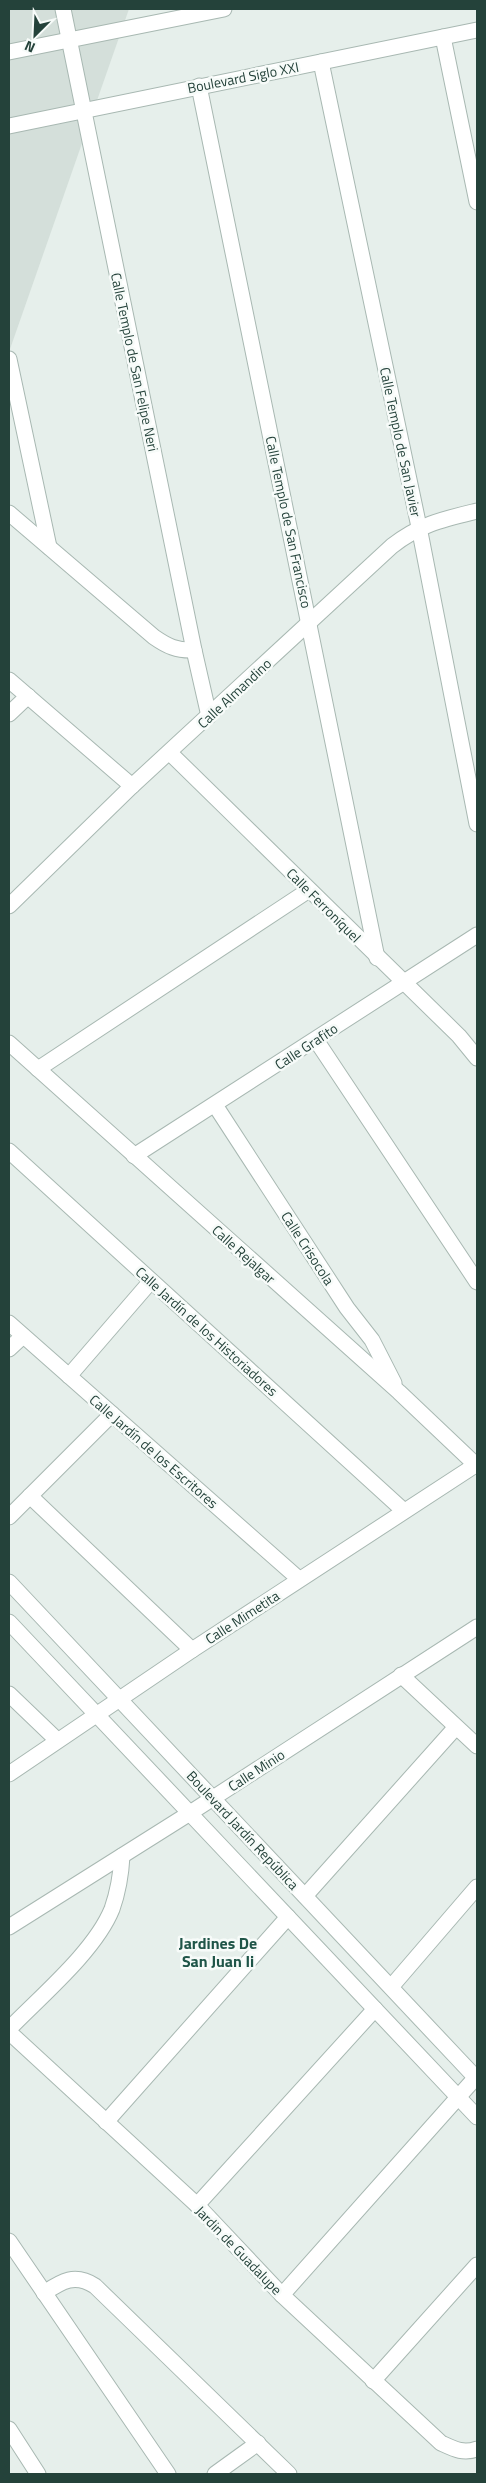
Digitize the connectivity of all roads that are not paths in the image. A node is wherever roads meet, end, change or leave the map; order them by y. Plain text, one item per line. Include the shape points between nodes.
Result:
1 (63, 9) edge
2 (224, 9) edge
3 (197, 11) edge
4 (477, 30) edge
5 (443, 38) junction
6 (69, 39) junction
7 (9, 52) edge
8 (321, 62) junction
9 (199, 86) junction
10 (84, 110) junction
11 (9, 126) edge
12 (477, 202) edge
13 (9, 359) edge
14 (477, 511) edge
15 (9, 513) edge
16 (419, 527) junction
17 (48, 547) junction
18 (310, 623) junction
19 (194, 650) junction
20 (9, 680) edge
21 (28, 696) junction
22 (9, 714) edge
23 (210, 716) junction
24 (170, 753) junction
25 (132, 786) junction
26 (477, 824) edge
27 (309, 890) junction
28 (9, 906) edge
29 (477, 935) edge
30 (377, 958) junction
31 (402, 984) junction
32 (316, 1040) junction
33 (9, 1043) edge
34 (477, 1058) edge
35 (38, 1069) junction
36 (215, 1105) junction
37 (9, 1151) edge
38 (134, 1156) junction
39 (151, 1281) junction
40 (477, 1282) edge
41 (9, 1323) edge
42 (23, 1336) junction
43 (9, 1349) edge
44 (69, 1376) junction
45 (399, 1392) junction
46 (112, 1414) junction
47 (477, 1465) edge
48 (30, 1496) junction
49 (404, 1511) junction
50 (9, 1517) edge
51 (300, 1579) junction
52 (9, 1582) edge
53 (9, 1622) edge
54 (477, 1627) edge
55 (192, 1650) junction
56 (401, 1676) junction
57 (9, 1694) edge
58 (119, 1698) junction
59 (95, 1714) junction
60 (456, 1727) junction
61 (57, 1740) junction
62 (477, 1746) edge
63 (9, 1774) edge
64 (213, 1798) junction
65 (190, 1813) junction
66 (122, 1856) junction
67 (477, 1886) edge
68 (305, 1896) junction
69 (288, 1917) junction
70 (9, 1927) edge
71 (391, 1987) junction
72 (375, 2009) junction
73 (9, 2030) edge
74 (477, 2077) edge
75 (458, 2097) junction
76 (477, 2117) edge
77 (106, 2122) junction
78 (197, 2205) junction
79 (9, 2241) edge
80 (477, 2265) edge
81 (44, 2294) junction
82 (282, 2295) junction
83 (373, 2381) junction
84 (9, 2429) edge
85 (258, 2443) junction
86 (477, 2449) edge
87 (38, 2474) edge
88 (168, 2474) edge
89 (215, 2474) edge
90 (290, 2474) edge

1 - 6 street, Calle Templo de San Felipe Neri
2 - 3 street
3 - 6 street
4 - 5 street, Boulevard Siglo XXI
5 - 8 street, Boulevard Siglo XXI
5 - 12 street
6 - 7 street
6 - 10 street, Calle Templo de San Felipe Neri
8 - 9 street, Boulevard Siglo XXI
8 - 16 street, Calle Templo de San Javier
9 - 10 street, Boulevard Siglo XXI
9 - 18 street, Calle Templo de San Francisco
10 - 11 street, Boulevard Siglo XXI
10 - 19 street, Calle Templo de San Felipe Neri
13 - 17 street
14 - 16 street, Calle Almandino
15 - 17 street
16 - 18 street, Calle Almandino via 392,546
16 - 26 street, Calle Templo de San Javier
17 - 19 street via 154,637 169,647
18 - 23 street, Calle Almandino
18 - 30 street, Calle Templo de San Francisco
19 - 23 street, Calle Templo de San Felipe Neri
20 - 21 street
21 - 22 street
21 - 25 street
23 - 24 street, Calle Almandino
24 - 25 street, Calle Almandino
24 - 27 street, Calle Ferroníquel
25 - 28 street, Calle Almandino
27 - 30 street, Calle Ferroníquel
27 - 35 street
29 - 31 street, Calle Grafito
30 - 31 street, Calle Ferroníquel
31 - 32 street, Calle Grafito
31 - 34 street, Calle Ferroníquel via 459,1036
32 - 36 street, Calle Grafito
32 - 40 street
33 - 35 street, Calle Rejalgar
35 - 38 street, Calle Rejalgar
36 - 38 street, Calle Grafito
36 - 45 street, Calle Crisocola via 347,1308 372,1340
37 - 39 street, Calle Jardín de los Historiadores
38 - 45 street, Calle Rejalgar
39 - 44 street
39 - 49 street, Calle Jardín de los Historiadores
41 - 42 street, Calle Jardín de los Escritores
42 - 43 street
42 - 44 street, Calle Jardín de los Escritores
44 - 46 street, Calle Jardín de los Escritores
45 - 47 street, Calle Rejalgar
46 - 48 street
46 - 51 street, Calle Jardín de los Escritores
47 - 49 street, Calle Mimetita
48 - 50 street
48 - 55 street
49 - 51 street, Calle Mimetita
51 - 55 street, Calle Mimetita
52 - 58 street, Boulevard Jardín República
53 - 59 street, Boulevard Jardín República
54 - 56 street, Calle Minio
55 - 58 street, Calle Mimetita
56 - 60 street
56 - 64 street, Calle Minio
57 - 61 street
58 - 59 street, Calle Mimetita
58 - 64 street, Boulevard Jardín República
59 - 61 street, Calle Mimetita
59 - 65 street, Boulevard Jardín República
60 - 62 street
60 - 68 street
61 - 63 street, Calle Mimetita
64 - 65 street, Calle Minio
64 - 68 street, Boulevard Jardín República
65 - 66 street, Calle Minio
65 - 69 street, Boulevard Jardín República
66 - 70 street, Calle Minio
66 - 73 street via 117,1894 102,1929 88,1948
67 - 71 street
68 - 71 street, Boulevard Jardín República
69 - 72 street, Boulevard Jardín República
69 - 77 street
71 - 74 street, Boulevard Jardín República
72 - 75 street, Boulevard Jardín República
72 - 78 street
73 - 77 street, Jardin de Guadalupe
74 - 75 street
75 - 76 street, Boulevard Jardín República
75 - 82 street
77 - 78 street, Jardin de Guadalupe
78 - 82 street, Jardin de Guadalupe
79 - 81 street
80 - 83 street
81 - 85 street via 62,2281 73,2278 86,2280 95,2286
81 - 88 street
82 - 83 street, Jardin de Guadalupe
83 - 86 street, Jardin de Guadalupe via 441,2443 458,2451
84 - 87 street
85 - 89 street
85 - 90 street

